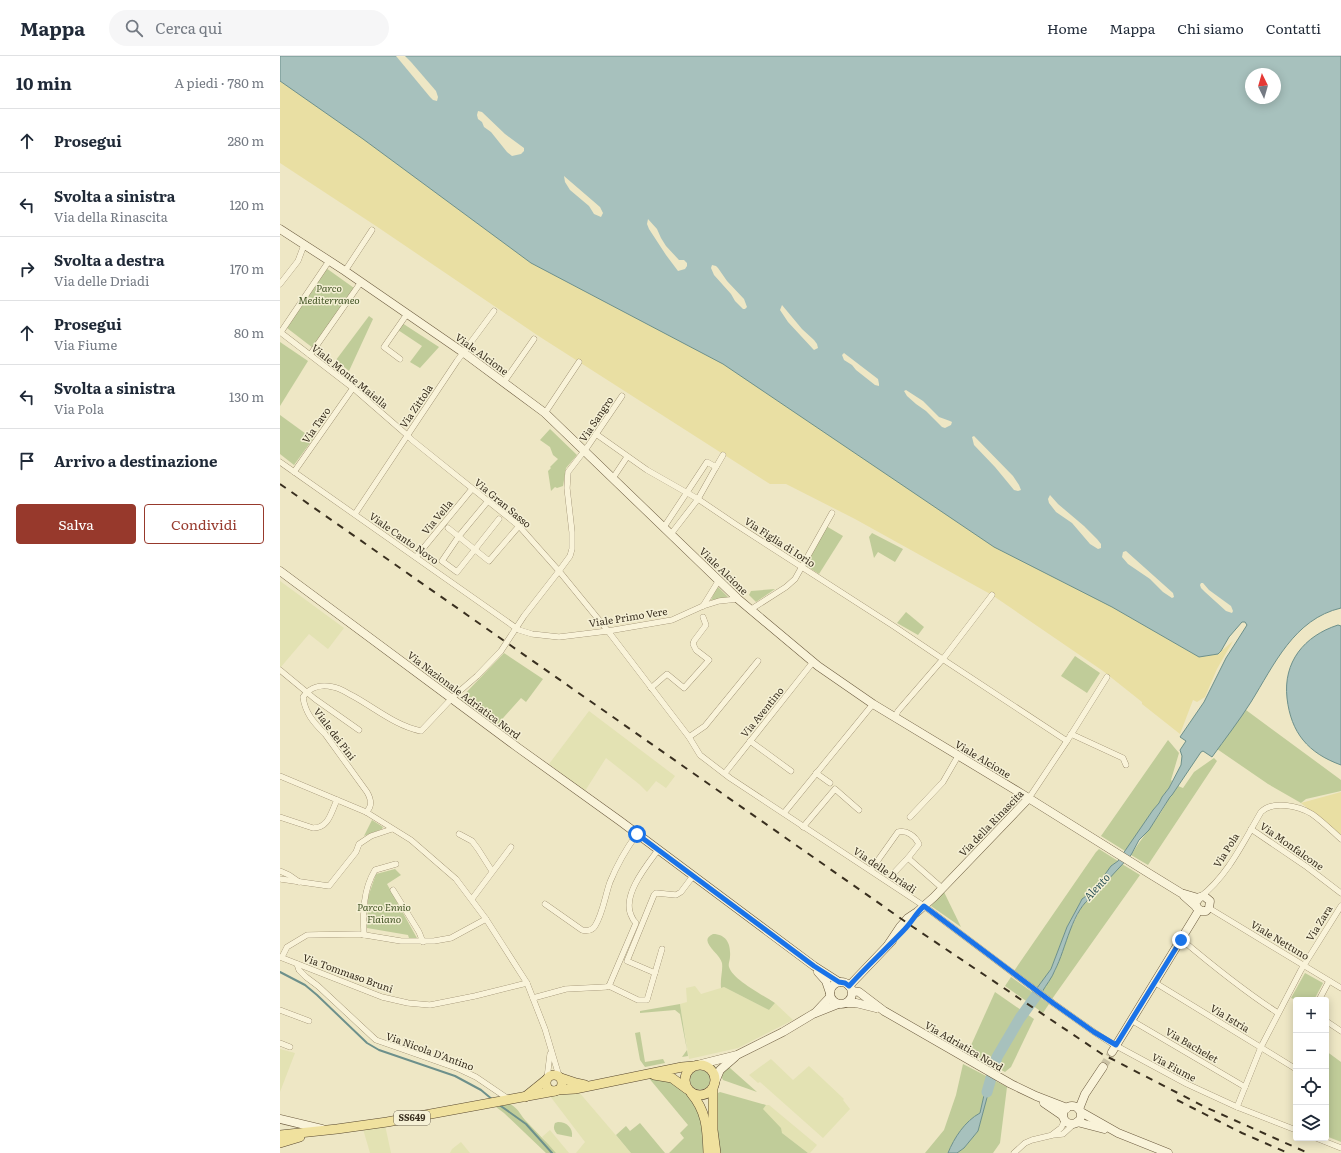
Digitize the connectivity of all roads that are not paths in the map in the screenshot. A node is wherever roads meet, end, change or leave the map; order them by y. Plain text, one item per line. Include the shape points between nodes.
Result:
1 (280, 229) edge
2 (372, 230) dead end
3 (304, 245) junction
4 (329, 261) junction
5 (345, 271) junction
6 (360, 282) junction
7 (280, 284) edge
8 (494, 311) dead end
9 (407, 314) junction
10 (280, 332) edge
11 (534, 339) dead end
12 (464, 353) junction
13 (310, 355) junction
14 (400, 359) dead end
15 (579, 362) dead end
16 (504, 382) junction
17 (353, 388) junction
18 (622, 396) dead end
19 (545, 413) junction
20 (407, 434) junction
21 (596, 434) junction
22 (585, 451) junction
23 (723, 454) dead end
24 (630, 458) junction
25 (280, 462) edge
26 (716, 467) junction
27 (294, 472) junction
28 (613, 478) junction
29 (472, 489) junction
30 (688, 493) junction
31 (698, 498) junction
32 (488, 501) junction
33 (832, 513) dead end
34 (355, 514) junction
35 (499, 519) dead end
36 (519, 526) junction
37 (664, 527) junction
38 (448, 528) dead end
39 (671, 534) junction
40 (459, 536) junction
41 (474, 550) junction
42 (416, 557) junction
43 (802, 568) junction
44 (280, 571) edge
45 (559, 571) junction
46 (719, 580) junction
47 (992, 595) dead end
48 (738, 599) junction
49 (703, 606) junction
50 (750, 610) junction
51 (703, 617) dead end
52 (516, 629) junction
53 (608, 631) junction
54 (943, 660) junction
55 (758, 661) dead end
56 (813, 662) junction
57 (280, 670) edge
58 (1107, 678) dead end
59 (651, 688) junction
60 (307, 692) junction
61 (452, 698) junction
62 (873, 704) junction
63 (895, 717) junction
64 (359, 730) dead end
65 (1071, 734) junction
66 (688, 737) junction
67 (750, 741) junction
68 (1067, 741) junction
69 (958, 756) junction
70 (1126, 765) dead end
71 (791, 770) dead end
72 (724, 773) junction
73 (816, 773) junction
74 (280, 776) edge
75 (830, 783) dead end
76 (1029, 798) junction
77 (337, 800) junction
78 (859, 810) dead end
79 (366, 812) junction
80 (784, 813) junction
81 (280, 817) edge
82 (910, 817) dead end
83 (803, 827) junction
84 (392, 828) junction
85 (1251, 829) junction
86 (459, 834) dead end
87 (637, 834) junction
88 (1341, 839) edge
89 (511, 847) dead end
90 (658, 850) junction
91 (908, 858) junction
92 (396, 864) dead end
93 (871, 870) junction
94 (280, 871) edge
95 (492, 872) junction
96 (693, 876) junction
97 (891, 876) dead end
98 (280, 879) edge
99 (299, 882) junction
100 (942, 888) junction
101 (393, 890) dead end
102 (1341, 893) edge
103 (472, 899) junction
104 (1198, 903) junction
105 (545, 904) dead end
106 (924, 906) junction
107 (1341, 906) edge
108 (1210, 908) junction
109 (486, 919) junction
110 (364, 935) junction
111 (1181, 940) junction
112 (423, 942) junction
113 (662, 948) dead end
114 (281, 957) edge
115 (297, 964) junction
116 (814, 966) junction
117 (1304, 966) junction
118 (655, 973) junction
119 (1329, 981) junction
120 (839, 982) junction
121 (1154, 982) junction
122 (527, 983) junction
123 (609, 986) junction
124 (851, 988) junction
125 (1341, 988) edge
126 (830, 995) junction
127 (1321, 997) edge
128 (533, 998) junction
129 (847, 1003) junction
130 (1053, 1003) joint
131 (838, 1004) junction
132 (280, 1010) edge
133 (884, 1011) junction
134 (816, 1013) junction
135 (1278, 1013) junction
136 (1131, 1020) junction
137 (309, 1021) dead end
138 (1329, 1023) edge
139 (1341, 1031) edge
140 (280, 1043) edge
141 (290, 1047) dead end
142 (1261, 1047) junction
143 (1114, 1048) junction
144 (551, 1050) junction
145 (737, 1055) junction
146 (697, 1065) junction
147 (1102, 1067) tunnel mouth
148 (1294, 1069) edge
149 (647, 1074) junction
150 (560, 1077) junction
151 (547, 1079) junction
152 (592, 1085) junction
153 (714, 1085) junction
154 (1245, 1087) junction
155 (556, 1091) junction
156 (689, 1091) junction
157 (1036, 1096) junction
158 (524, 1097) junction
159 (506, 1100) junction
160 (1237, 1108) junction
161 (1075, 1109) junction
162 (1064, 1118) junction
163 (280, 1119) edge
164 (1076, 1123) junction
165 (1293, 1129) edge
166 (325, 1130) junction
167 (1118, 1133) junction
168 (1053, 1135) junction
169 (280, 1136) edge
170 (290, 1140) junction
171 (1324, 1141) edge
172 (280, 1143) edge
173 (1341, 1148) edge
174 (1155, 1151) edge
175 (708, 1153) edge
176 (716, 1153) edge
177 (1014, 1153) edge
178 (1168, 1153) edge

1 - 3 street, Viale Alcione
2 - 5 street
3 - 4 street, Viale Alcione
3 - 7 street via 298,261
4 - 5 street, Viale Alcione
4 - 10 street
5 - 6 street, Viale Alcione
6 - 9 street, Viale Alcione
6 - 13 street
8 - 12 street, Via Zittola
9 - 12 street, Viale Alcione
9 - 14 street via 384,347
10 - 13 street, Viale Monte Maiella
11 - 16 street
12 - 16 street, Viale Alcione
12 - 20 street, Via Zittola
13 - 17 street, Viale Monte Maiella
15 - 19 street
16 - 19 street, Viale Alcione
17 - 20 street, Viale Monte Maiella
17 - 27 street, Via Tavo
18 - 21 street, Via Sangro
19 - 22 street, Viale Alcione
20 - 29 street, Via Gran Sasso
20 - 34 street, Via Zittola
21 - 22 street, Via Sangro
21 - 24 street, Via Figlia di Iorio
22 - 28 street, Viale Alcione
22 - 45 street, Via Sangro via 567,476 572,549
23 - 26 street
24 - 28 street
24 - 30 street, Via Figlia di Iorio via 646,470
25 - 27 street, Viale Canto Novo
26 - 30 street via 707,462
26 - 31 street
27 - 34 street, Viale Canto Novo
28 - 37 street, Viale Alcione
29 - 32 street, Via Gran Sasso
29 - 42 street, Via Vella
30 - 31 street, Via Figlia di Iorio
30 - 37 street
31 - 39 street
31 - 43 street, Via Figlia di Iorio
32 - 36 street, Via Gran Sasso
32 - 40 street
33 - 43 street
34 - 42 street, Viale Canto Novo
35 - 41 street
36 - 41 street via 489,561
36 - 45 street, Via Gran Sasso
37 - 39 street, Viale Alcione
38 - 40 street
39 - 46 street, Viale Alcione
40 - 41 street
40 - 41 street via 442,562 457,572
42 - 52 street, Viale Canto Novo
43 - 50 street via 786,587
43 - 54 street, Via Figlia di Iorio
44 - 61 street, Via Nazionale Adriatica Nord
45 - 52 street, Via Sangro
45 - 53 street, Via Gran Sasso
46 - 48 street, Viale Alcione
46 - 49 street
47 - 54 street
48 - 49 street, Viale Primo Vere
48 - 50 street, Viale Alcione
49 - 53 street, Viale Primo Vere via 672,620
50 - 56 street, Viale Alcione
51 - 59 street via 706,625 694,641 693,647 709,660 684,688 667,674
52 - 53 street, Viale Primo Vere via 532,634 554,636
52 - 61 street, Via Sangro via 501,651
53 - 59 street, Via delle Driadi
54 - 63 street
54 - 68 street, Via Figlia di Iorio
55 - 66 street via 705,726
56 - 62 street, Viale Alcione
56 - 67 street, Via Aventino
57 - 60 street
58 - 65 street, Via della Rinascita
59 - 66 street, Via delle Driadi
60 - 61 street via 323,686 333,687 410,729 421,731
60 - 64 street
60 - 79 street, Viale dei Pini via 303,697 308,715 325,734 370,797 371,806
61 - 87 street, Via Nazionale Adriatica Nord
62 - 63 street, Viale Alcione
62 - 73 street
63 - 69 street, Viale Alcione
65 - 68 street, Via della Rinascita
65 - 70 street via 1123,758
66 - 72 street, Via delle Driadi via 700,754
67 - 71 street
67 - 72 street, Via Aventino
68 - 76 street, Via della Rinascita
69 - 76 street, Viale Alcione
69 - 82 street via 943,782
72 - 80 street, Via delle Driadi
73 - 75 street
73 - 80 street
74 - 77 street
76 - 100 street, Via della Rinascita
76 - 104 street, Viale Alcione
77 - 79 street
77 - 81 street via 327,822 319,828
78 - 83 street via 834,789
79 - 84 street
80 - 83 street, Via delle Driadi
83 - 93 street, Via delle Driadi
84 - 99 street via 359,844 356,852 328,887
84 - 103 street via 411,840 456,879
85 - 88 street, Via Pola via 1264,809 1277,806 1298,808 1312,814
85 - 102 street, Via Monfalcone
85 - 104 street, Via Pola via 1221,877
86 - 95 street via 472,841
87 - 90 street, Via Nazionale Adriatica Nord
87 - 105 street via 610,882 593,929 582,930
89 - 95 street
90 - 96 street, Via Nazionale Adriatica Nord
90 - 123 street via 641,874 630,896 630,914 636,923
91 - 93 street via 919,844 910,834 898,832
91 - 97 street
91 - 100 street
92 - 110 street via 375,870 369,880 364,897
93 - 106 street, Via delle Driadi
94 - 99 street
95 - 103 street
96 - 116 street, Via Nazionale Adriatica Nord
96 - 118 street via 676,895 656,893 627,961
98 - 99 street
100 - 106 street, Via della Rinascita
101 - 112 street
103 - 109 street
104 - 108 street via 1203,912
104 - 108 street via 1204,896 1209,899
104 - 111 street, Via Pola
106 - 124 street, Via della Rinascita
106 - 130 street, Via delle Driadi
107 - 117 street, Via Zara
108 - 117 street, Viale Nettuno
109 - 112 street via 451,938
109 - 122 street
110 - 112 street
110 - 114 street via 307,935 287,947
111 - 121 street, Via Pola
111 - 135 street via 1225,976
113 - 118 street
114 - 115 street, Via Tommaso Bruni
115 - 122 street, Via Tommaso Bruni via 382,997 430,1005
115 - 159 street, Via Nicola D'Antino via 306,977 376,1040 459,1069 476,1077
116 - 120 street, Via Nazionale Adriatica Nord
116 - 126 street, Via Nazionale Adriatica Nord via 826,981
117 - 119 street, Viale Nettuno
117 - 135 street, Via Zara
118 - 123 street via 647,1000 638,1000
119 - 125 street, Viale Nettuno
119 - 127 street
120 - 124 street
120 - 126 street via 833,986
121 - 136 street, Via Pola
121 - 142 street, Via Istria
122 - 128 street
123 - 128 street via 566,990
124 - 129 street via 852,998
124 - 133 street, Via Adriatica Nord
126 - 131 street
126 - 134 street, SS649
128 - 144 street via 546,1029
129 - 131 street
129 - 133 street, Via Adriatica Nord
130 - 143 street, Via Fiume
131 - 134 street, SS649
132 - 137 street
133 - 157 street, Via Adriatica Nord
134 - 145 street, SS649
135 - 142 street, Via Zara
136 - 143 street, Via Pola
136 - 154 street, Via Bachelet
138 - 139 street
140 - 141 street
142 - 148 street, Via Istria
142 - 154 street, Via Zara
143 - 160 street, Via Fiume
144 - 150 street
144 - 151 street
145 - 146 street, SS649
145 - 153 street, SS649 via 720,1070
146 - 149 main road, SS649
146 - 153 main road via 706,1066 714,1072
146 - 156 main road via 686,1074 685,1084
147 - 161 street
149 - 152 main road, SS649
149 - 156 main road, SS649 via 672,1078
150 - 151 main road, SS649 via 552,1075
150 - 152 main road, SS649 via 576,1084
150 - 155 main road via 562,1086
151 - 155 main road via 548,1088
151 - 158 main road, SS649
152 - 155 main road, SS649
153 - 156 main road via 705,1094 696,1095
153 - 176 main road via 713,1130
154 - 160 street, Via Zara
155 - 158 main road, SS649
156 - 175 main road via 699,1102 706,1121
157 - 161 street, Via Adriatica Nord
157 - 162 street, Via Adriatica Nord
158 - 159 main road, SS649
159 - 166 main road, SS649
160 - 165 street, Via Fiume
161 - 162 street via 1064,1112
161 - 164 street via 1081,1118
161 - 167 street
162 - 164 street via 1069,1123
162 - 168 street via 1061,1128
163 - 166 street
164 - 167 street
164 - 168 street via 1062,1134
166 - 169 main road, SS649
166 - 170 main road, SS649
167 - 174 street
168 - 177 street via 1025,1143
169 - 170 main road, SS649
170 - 172 main road, SS649
171 - 173 street
174 - 178 street

